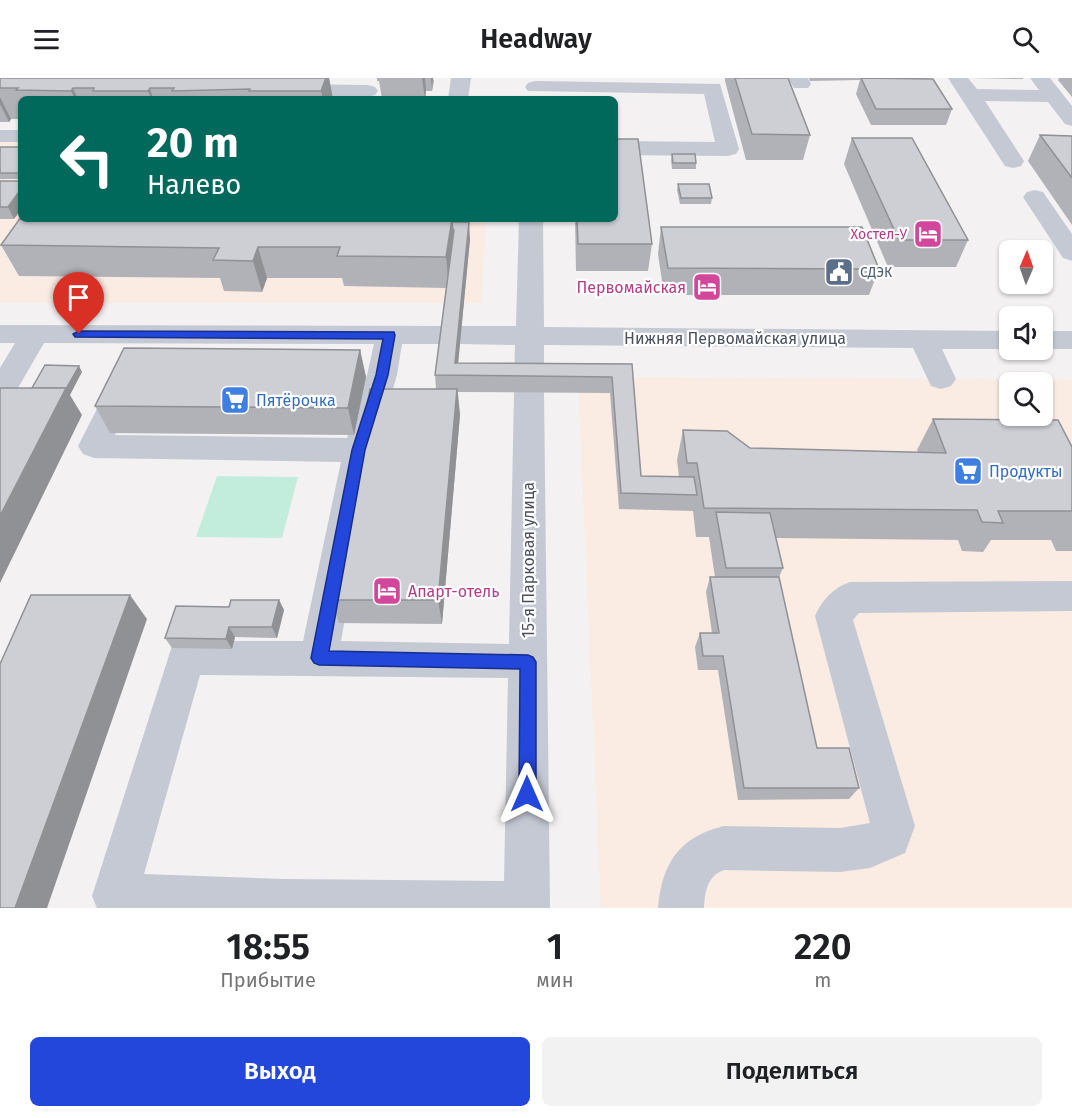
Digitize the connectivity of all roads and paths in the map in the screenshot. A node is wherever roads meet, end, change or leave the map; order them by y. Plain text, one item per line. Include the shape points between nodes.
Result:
1 (461, 78) edge
2 (1040, 78) edge
3 (964, 87) edge
4 (535, 88) edge
5 (369, 89) edge
6 (273, 90) edge
7 (458, 96) edge
8 (1054, 96) junction
9 (1072, 120) edge
10 (0, 136) edge
11 (18, 136) edge
12 (618, 148) edge
13 (1013, 161) dead end
14 (1035, 197) dead end
15 (531, 222) edge
16 (1072, 253) edge
17 (0, 334) edge
18 (35, 334) junction
19 (145, 335) junction
20 (390, 335) junction
21 (529, 336) junction
22 (923, 339) junction
23 (999, 340) edge
24 (1053, 340) edge
25 (1072, 340) edge
26 (941, 379) dead end
27 (0, 393) edge
28 (359, 450) junction
29 (1072, 596) edge
30 (319, 658) junction
31 (528, 662) junction
32 (285, 905) edge
33 (527, 906) edge
34 (681, 908) edge

1 - 7 street
2 - 8 street
3 - 8 street
3 - 13 street
4 - 12 street via 713,88 728,149
5 - 6 street
8 - 9 street
10 - 11 street
14 - 16 street
15 - 21 street, 15-я Парковая улица
17 - 18 street, Нижняя Первомайская улица
18 - 19 street, Нижняя Первомайская улица
18 - 27 street
19 - 20 street, Нижняя Первомайская улица
19 - 28 street via 94,446
20 - 21 street, Нижняя Первомайская улица
20 - 28 street
21 - 22 street, Нижняя Первомайская улица
21 - 31 street, 15-я Парковая улица
22 - 23 street, Нижняя Первомайская улица
22 - 26 street
24 - 25 street
28 - 30 street
29 - 34 street via 850,598 833,616 893,826 889,837 870,846 840,850 711,850 699,857 683,884
30 - 31 street
30 - 32 street via 186,658 115,896
31 - 33 street, 15-я Парковая улица
32 - 33 street

